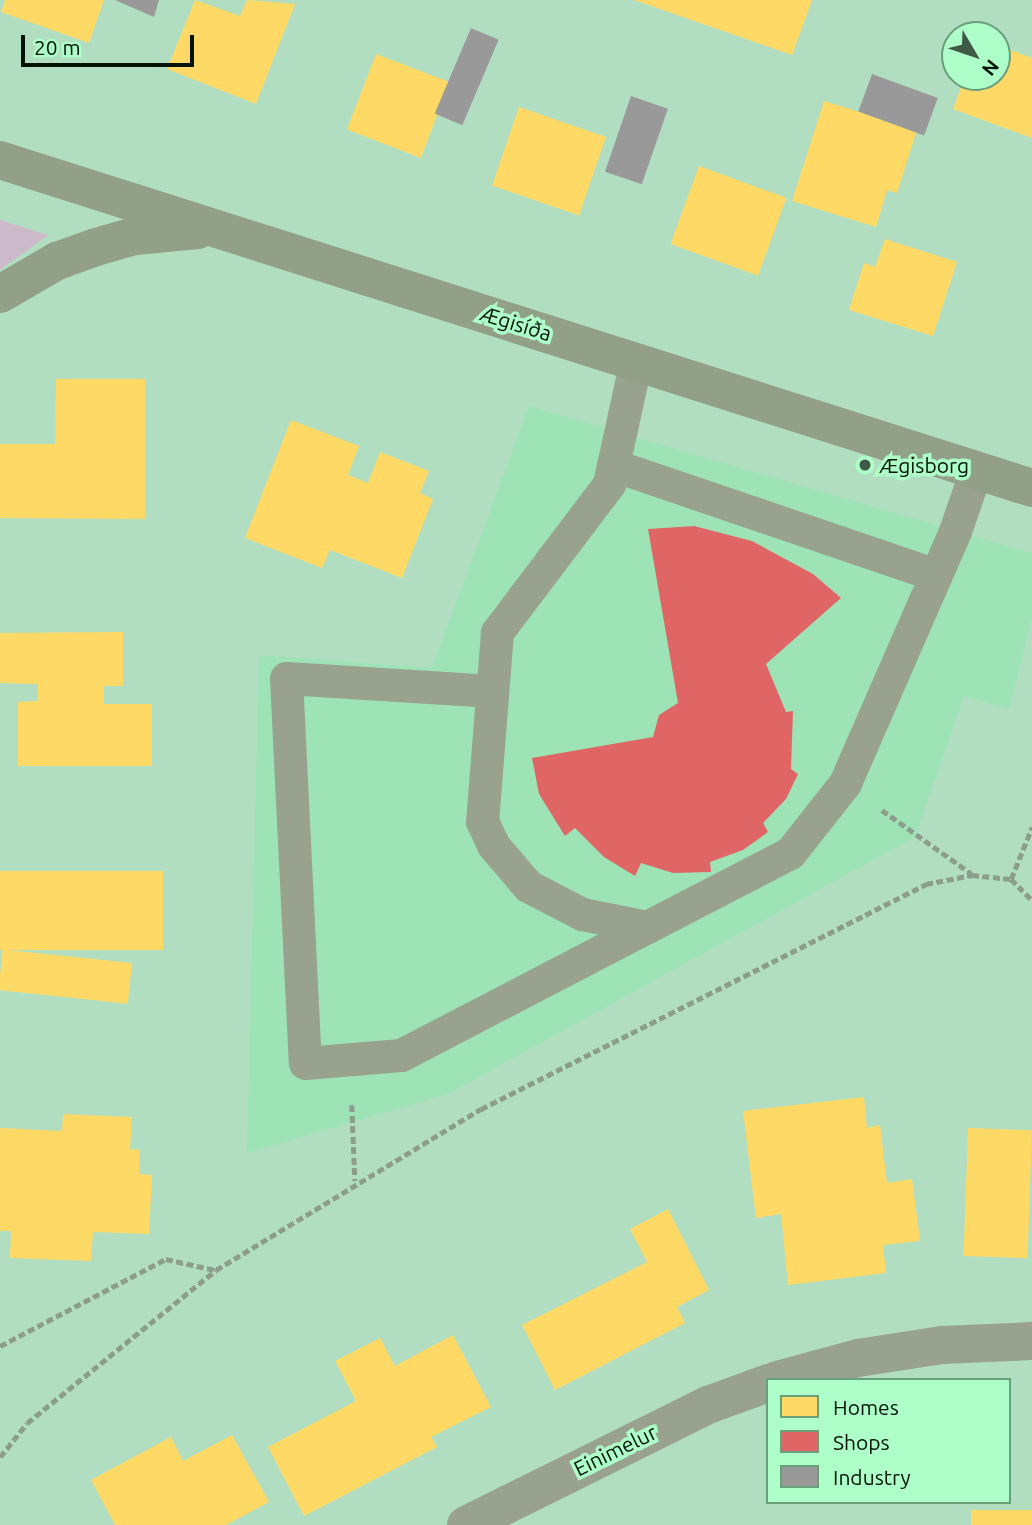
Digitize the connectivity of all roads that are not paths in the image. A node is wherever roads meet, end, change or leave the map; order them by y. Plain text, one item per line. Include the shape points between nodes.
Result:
1 (0, 160) edge
2 (217, 229) junction
3 (0, 294) edge
4 (636, 360) junction
5 (613, 466) junction
6 (976, 470) junction
7 (1032, 487) edge
8 (936, 575) junction
9 (492, 691) junction
10 (647, 927) junction
11 (1032, 1341) edge
12 (784, 1378) edge
13 (766, 1384) edge
14 (466, 1525) edge

1 - 2 street, Ægisíða
2 - 3 street via 176,230 96,247 57,261
2 - 4 street, Ægisíða
4 - 5 lane
4 - 6 street, Ægisíða
5 - 8 lane
5 - 9 lane via 609,484 497,632
6 - 7 street, Ægisíða
6 - 8 lane
8 - 10 lane via 845,783 790,853
9 - 10 lane via 482,821 493,845 528,886 553,903
9 - 10 lane via 286,678 305,1063 401,1055
11 - 12 street via 930,1347 858,1358
13 - 14 street, Einimelur via 697,1410

